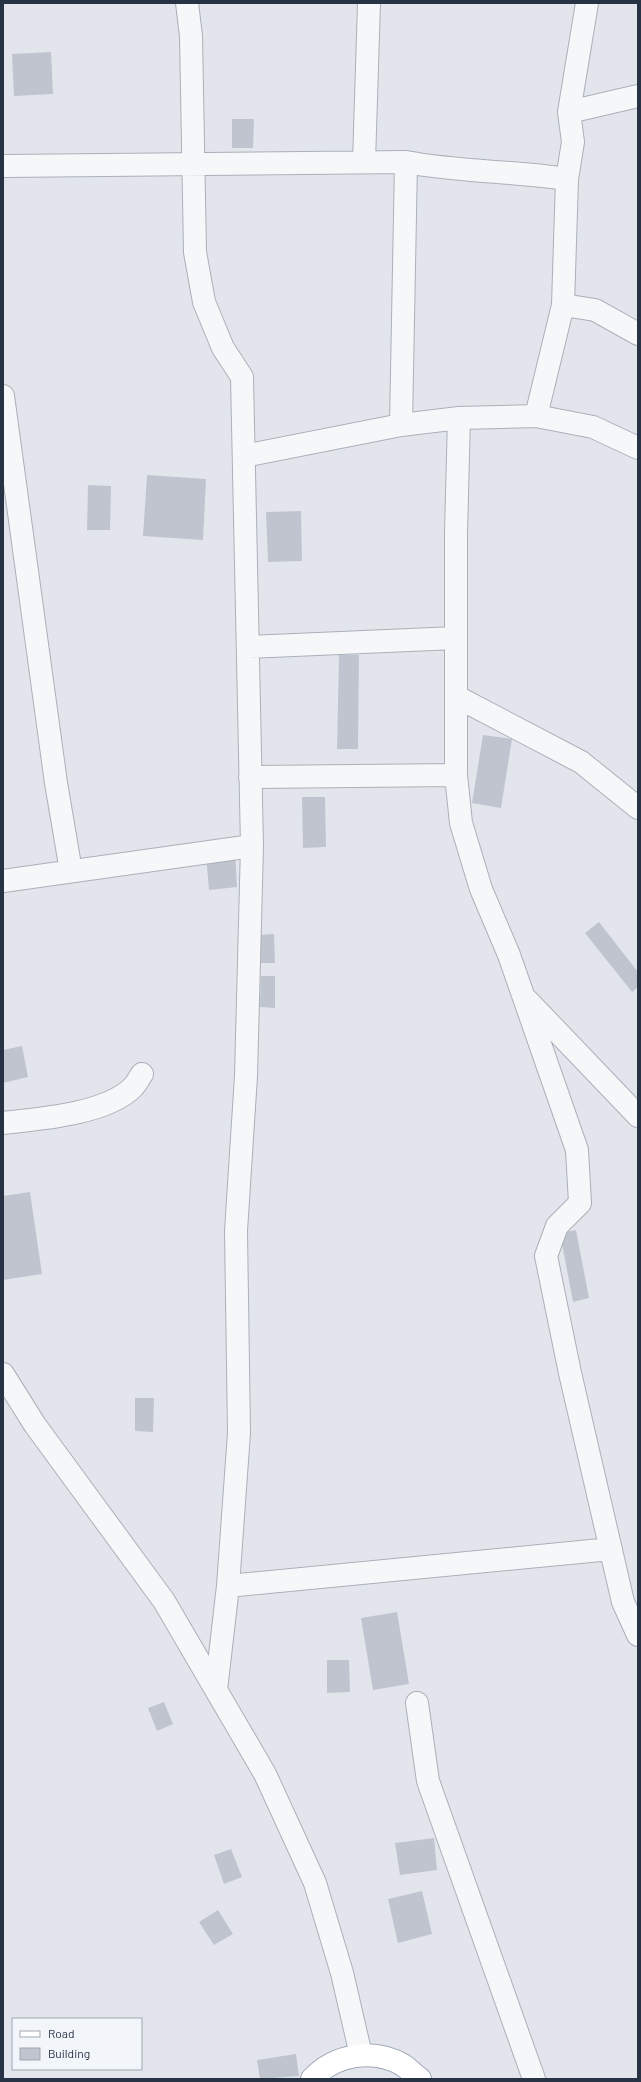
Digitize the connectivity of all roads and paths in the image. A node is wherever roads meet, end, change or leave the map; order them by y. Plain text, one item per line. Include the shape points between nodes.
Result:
1 (187, 3) edge
2 (369, 3) edge
3 (587, 3) edge
4 (638, 96) edge
5 (569, 112) junction
6 (364, 162) junction
7 (406, 162) junction
8 (194, 164) junction
9 (3, 166) edge
10 (567, 179) junction
11 (563, 305) junction
12 (638, 334) edge
13 (3, 396) edge
14 (536, 416) junction
15 (460, 418) junction
16 (400, 424) junction
17 (638, 448) edge
18 (244, 456) junction
19 (456, 638) junction
20 (248, 647) junction
21 (457, 697) junction
22 (456, 775) junction
23 (250, 777) junction
24 (638, 808) edge
25 (252, 846) junction
26 (71, 871) junction
27 (3, 881) edge
28 (523, 996) junction
29 (142, 1074) dead end
30 (638, 1116) edge
31 (3, 1123) edge
32 (3, 1374) edge
33 (611, 1549) junction
34 (228, 1586) junction
35 (638, 1635) edge
36 (216, 1690) junction
37 (418, 1703) dead end
38 (361, 2055) junction
39 (312, 2079) edge
40 (420, 2079) edge
41 (534, 2079) edge

1 - 8 street via 191,36
2 - 6 street
3 - 5 street
4 - 5 street
5 - 10 street via 573,142
6 - 7 street
6 - 8 street
7 - 10 street
7 - 16 street
8 - 9 street
8 - 18 street via 195,252 204,302 223,348 242,377
10 - 11 street
11 - 12 street via 595,310
11 - 14 street
13 - 26 street via 56,783
14 - 15 street
14 - 17 street via 593,427
15 - 16 street
15 - 19 street
16 - 18 street
18 - 20 street
19 - 20 street
19 - 21 street
20 - 23 street
21 - 22 street
21 - 24 street via 581,762
22 - 23 street
22 - 28 street via 461,823 480,890 509,955
23 - 25 street
25 - 26 street
25 - 34 street via 246,1076 236,1231 239,1433
26 - 27 street
28 - 30 street
28 - 33 street via 577,1150 580,1203 557,1226 546,1256
29 - 31 street via 133,1087 113,1101 59,1117
32 - 36 street via 35,1425 164,1601
33 - 34 street
33 - 35 street via 623,1602
34 - 36 street
36 - 38 street via 265,1774 315,1882 342,1973
37 - 41 street via 428,1781
38 - 39 main road via 339,2060 320,2070
38 - 40 main road via 383,2057 403,2065

